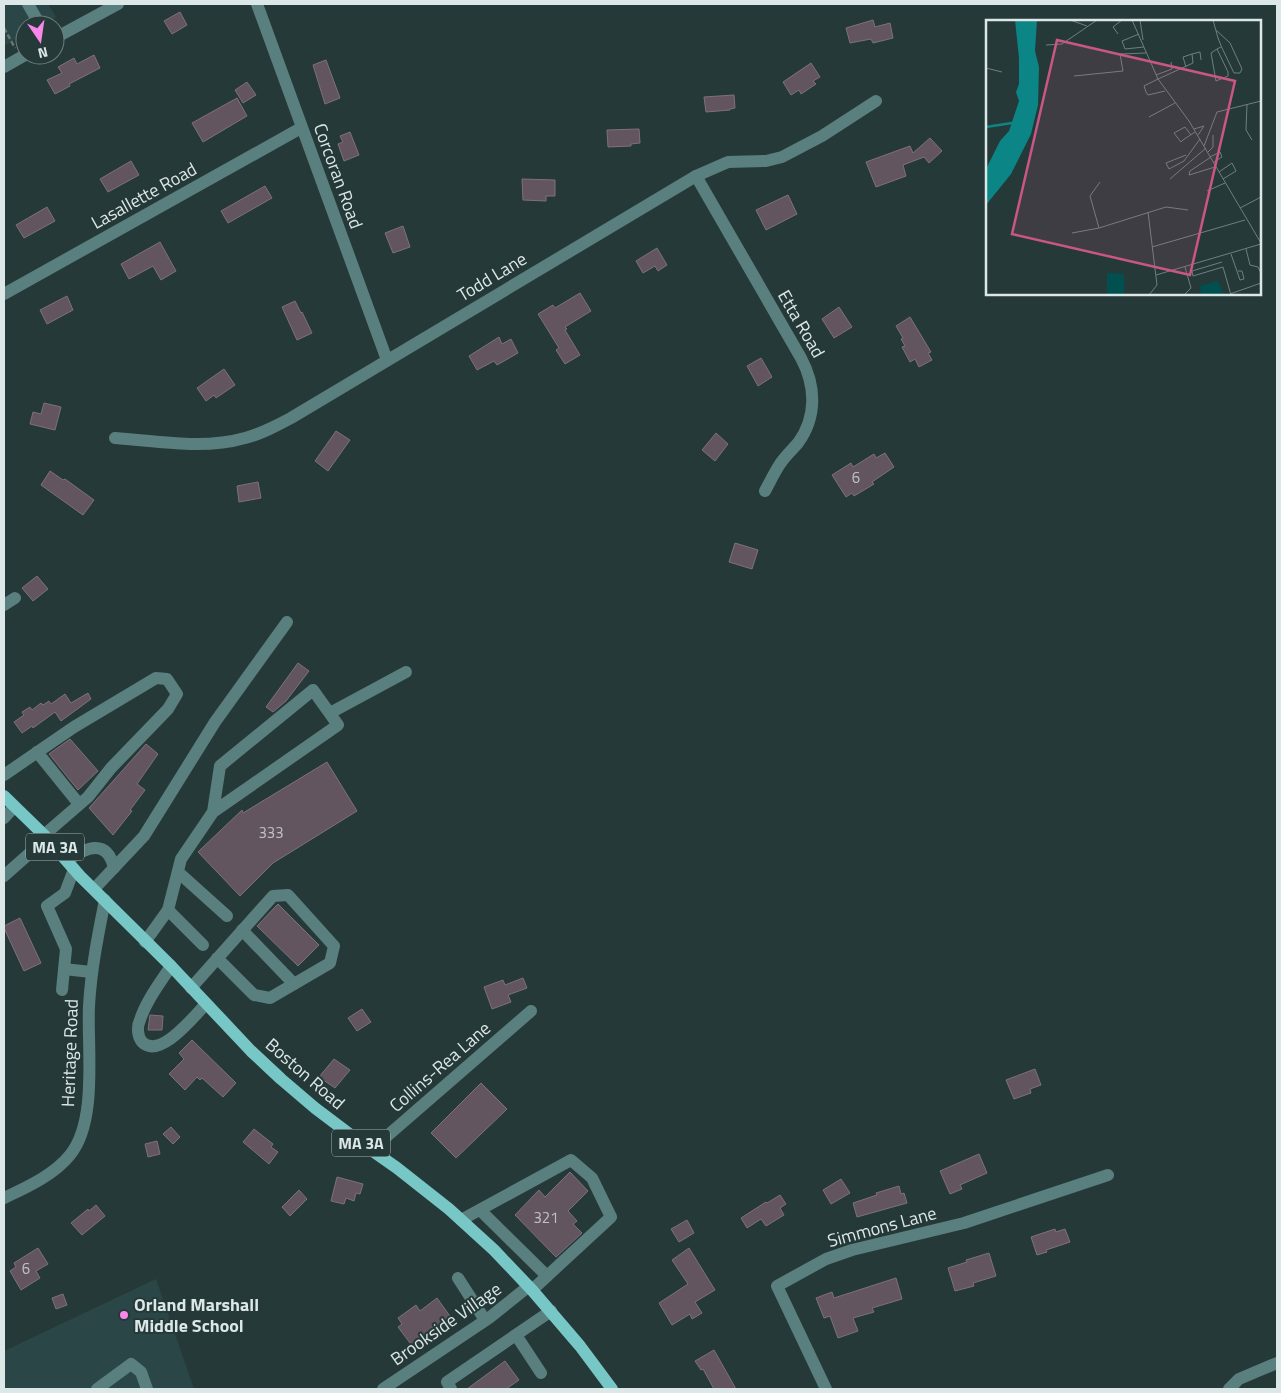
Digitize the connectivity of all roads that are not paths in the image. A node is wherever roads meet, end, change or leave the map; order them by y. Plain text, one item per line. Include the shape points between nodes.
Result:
1 (28, 4) edge
2 (118, 4) edge
3 (257, 4) edge
4 (34, 15) edge
5 (65, 33) edge
6 (15, 61) edge
7 (4, 67) edge
8 (876, 101) dead end
9 (302, 128) junction
10 (696, 176) junction
11 (4, 294) edge
12 (387, 360) junction
13 (115, 438) dead end
14 (765, 492) dead end
15 (287, 622) dead end
16 (406, 672) dead end
17 (330, 714) junction
18 (36, 752) junction
19 (4, 775) edge
20 (4, 796) edge
21 (79, 804) junction
22 (14, 807) junction
23 (213, 812) junction
24 (4, 818) edge
25 (45, 836) junction
26 (71, 865) junction
27 (114, 868) junction
28 (178, 872) junction
29 (4, 876) edge
30 (94, 889) junction
31 (105, 900) junction
32 (168, 910) junction
33 (227, 916) dead end
34 (242, 930) junction
35 (145, 942) junction
36 (203, 944) dead end
37 (217, 958) junction
38 (171, 966) junction
39 (64, 969) junction
40 (92, 972) junction
41 (294, 984) junction
42 (191, 988) junction
43 (62, 990) dead end
44 (206, 1004) junction
45 (531, 1011) dead end
46 (371, 1150) junction
47 (1108, 1175) dead end
48 (4, 1198) edge
49 (480, 1210) junction
50 (461, 1220) junction
51 (547, 1276) junction
52 (458, 1278) dead end
53 (531, 1288) junction
54 (551, 1311) junction
55 (485, 1320) junction
56 (516, 1335) junction
57 (1277, 1363) edge
58 (540, 1373) dead end
59 (97, 1389) edge
60 (148, 1389) edge
61 (383, 1389) edge
62 (451, 1389) edge
63 (612, 1389) edge
64 (826, 1389) edge
65 (1229, 1389) edge

1 - 4 street
2 - 5 street
3 - 9 street, Corcoran Road
6 - 7 street
8 - 10 street, Todd Lane via 782,157 766,161 728,162
9 - 11 street, Lasallette Road
9 - 12 street, Corcoran Road
10 - 12 street, Todd Lane
10 - 14 street, Etta Road via 804,363 812,383 812,408 805,431 781,463
12 - 13 street, Todd Lane via 270,429 245,438 194,444
15 - 27 street via 215,722 144,836
16 - 17 street
17 - 23 street via 338,725
17 - 23 street via 313,690 220,766
18 - 19 street
18 - 21 street
18 - 21 street via 156,678 168,679 177,694 168,709
20 - 22 main road, Boston Road / MA 3A
21 - 25 street
22 - 24 street
22 - 25 main road, Boston Road / MA 3A
23 - 28 street via 181,859
25 - 26 main road, Boston Road / MA 3A
25 - 29 street
26 - 27 street via 78,852 99,848 107,853
26 - 30 main road, Boston Road / MA 3A
26 - 39 street via 65,893 47,906 66,949
27 - 30 street
28 - 32 street
28 - 33 street
30 - 31 main road, Boston Road / MA 3A
31 - 35 main road, Boston Road / MA 3A
31 - 40 street, Heritage Road
32 - 35 street
32 - 36 street
34 - 37 street
34 - 41 street
34 - 41 street via 273,896 288,895 334,946 330,963
35 - 38 main road, Boston Road / MA 3A
37 - 41 street via 254,995 270,998
37 - 42 street
38 - 42 main road, Boston Road / MA 3A
38 - 44 street via 139,1022 141,1041 149,1046 158,1046 170,1040
39 - 40 street
39 - 43 street
40 - 48 street, Heritage Road via 88,1099 83,1129 70,1155 60,1165 42,1179
42 - 44 main road, Boston Road / MA 3A
44 - 46 main road, Boston Road / MA 3A via 288,1085
45 - 46 street, Collins-Rea Lane
46 - 50 main road, Boston Road / MA 3A
47 - 64 street, Simmons Lane via 964,1223 852,1250 826,1259 777,1286
49 - 50 street
49 - 51 street
49 - 51 street, Brookside Village via 572,1160 592,1178 611,1217
50 - 53 main road, Boston Road / MA 3A
51 - 53 street, Brookside Village
52 - 55 street
53 - 54 main road, Boston Road / MA 3A
53 - 55 street, Brookside Village
54 - 56 street
54 - 63 main road, Boston Road / MA 3A
55 - 61 street, Brookside Village
56 - 58 street
56 - 62 street via 447,1382
57 - 65 street via 1239,1379
59 - 60 street via 131,1364 141,1372

